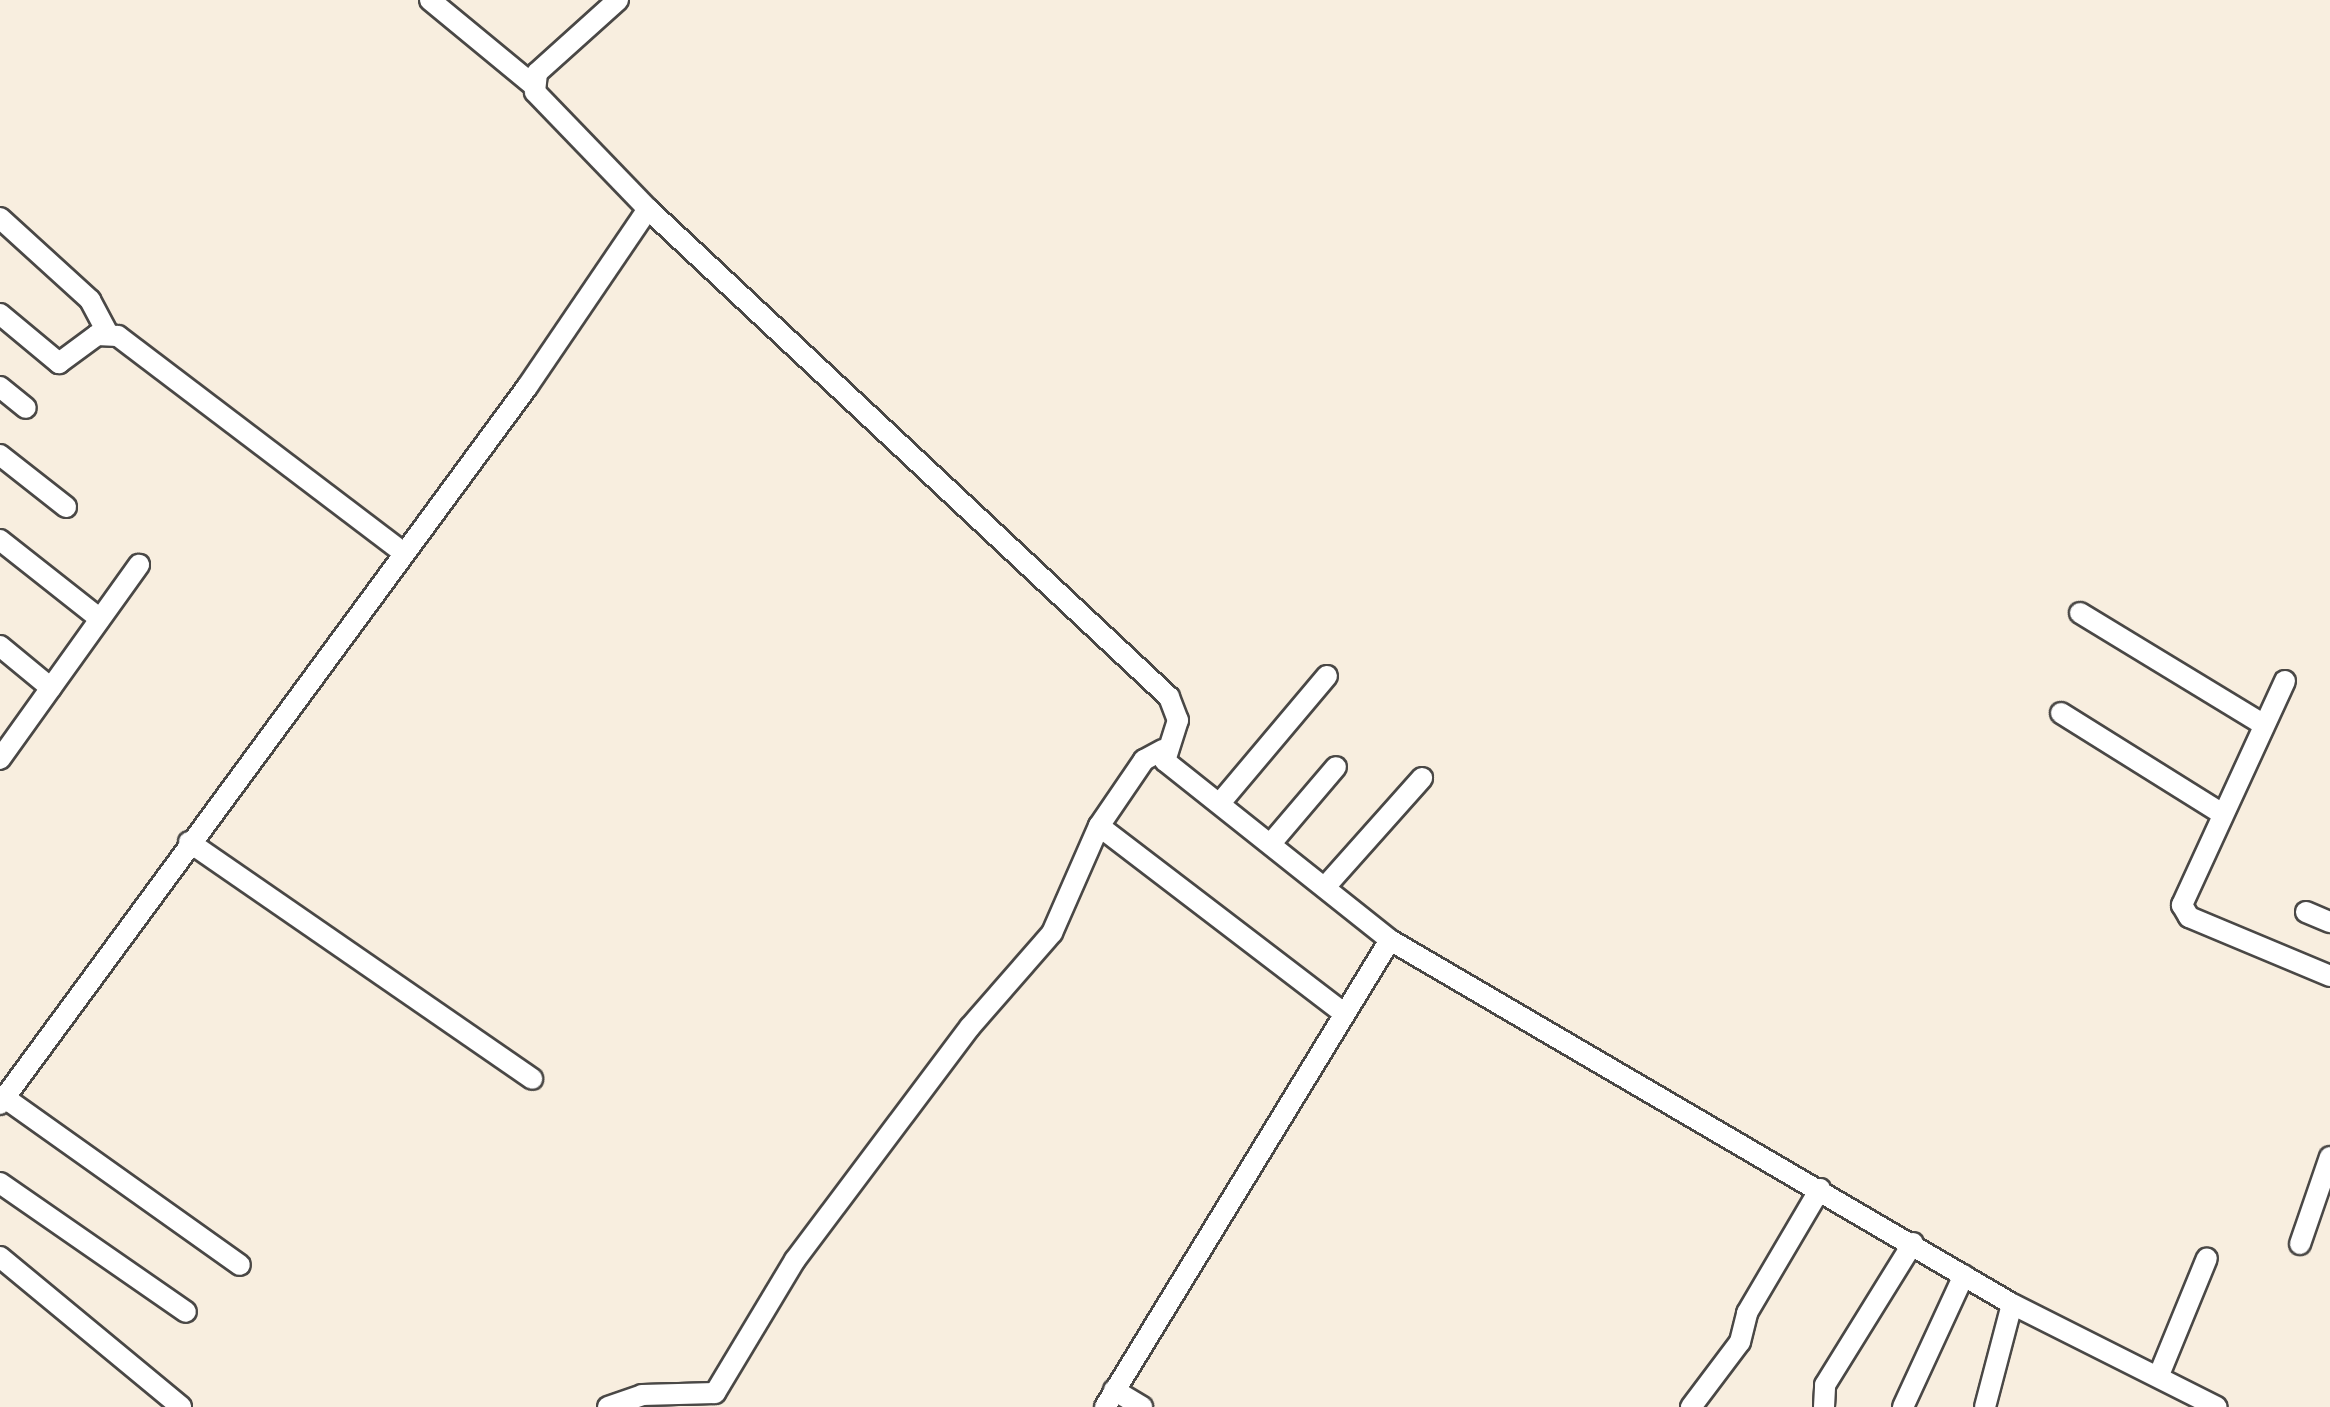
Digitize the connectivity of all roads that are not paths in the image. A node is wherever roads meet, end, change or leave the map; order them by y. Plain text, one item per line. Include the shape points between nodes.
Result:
1 (430, 0) edge
2 (618, 0) edge
3 (533, 85) junction
4 (648, 209) junction
5 (0, 218) edge
6 (0, 314) edge
7 (108, 334) junction
8 (0, 387) edge
9 (26, 408) dead end
10 (0, 455) edge
11 (66, 507) dead end
12 (0, 540) edge
13 (404, 553) junction
14 (139, 565) dead end
15 (2080, 613) dead end
16 (100, 619) junction
17 (0, 646) edge
18 (1327, 676) dead end
19 (2285, 681) dead end
20 (51, 688) junction
21 (2061, 713) dead end
22 (2264, 725) junction
23 (4, 745) edge
24 (1163, 750) junction
25 (1336, 767) dead end
26 (1422, 778) dead end
27 (1220, 803) junction
28 (2221, 813) junction
29 (1099, 826) junction
30 (1273, 841) junction
31 (189, 842) junction
32 (1325, 887) junction
33 (2306, 912) dead end
34 (2330, 922) edge
35 (1390, 940) junction
36 (2330, 976) edge
37 (1341, 1011) junction
38 (532, 1079) dead end
39 (2, 1101) edge
40 (2330, 1157) edge
41 (0, 1183) edge
42 (1820, 1189) junction
43 (1913, 1243) junction
44 (2300, 1244) dead end
45 (0, 1257) edge
46 (2207, 1258) dead end
47 (240, 1265) dead end
48 (1964, 1275) junction
49 (2012, 1304) junction
50 (186, 1312) dead end
51 (2159, 1375) junction
52 (1110, 1398) edge
53 (2213, 1406) edge
54 (181, 1407) edge
55 (608, 1407) edge
56 (1142, 1407) edge
57 (1691, 1407) edge
58 (1824, 1407) edge
59 (1903, 1407) edge
60 (1985, 1407) edge

1 - 3 street
2 - 3 street
3 - 4 street
4 - 13 street
4 - 24 street via 1159,686 1178,720
5 - 7 street via 90,300
6 - 7 street via 59,363 84,341
7 - 13 street
8 - 9 street
10 - 11 street
12 - 16 street
13 - 31 street
14 - 16 street
15 - 22 street
16 - 20 street
17 - 20 street
18 - 27 street
19 - 22 street
20 - 23 street
21 - 28 street
22 - 28 street
24 - 27 street via 1165,761
24 - 29 street via 1144,760
25 - 30 street
26 - 32 street
27 - 30 street
28 - 36 street via 2183,897 2183,913
29 - 37 street
29 - 55 street via 1052,933 970,1027 795,1260 715,1393 642,1395
30 - 32 street
31 - 38 street
31 - 39 street
32 - 35 street
33 - 34 street
35 - 37 street
35 - 42 street
37 - 52 street
39 - 47 street
40 - 44 street
41 - 50 street
42 - 43 street
42 - 57 street via 1747,1313 1740,1342
43 - 48 street
43 - 58 street via 1825,1385
45 - 54 street
46 - 51 street
48 - 49 street
48 - 59 street
49 - 51 street
49 - 60 street
51 - 53 street
52 - 56 street

